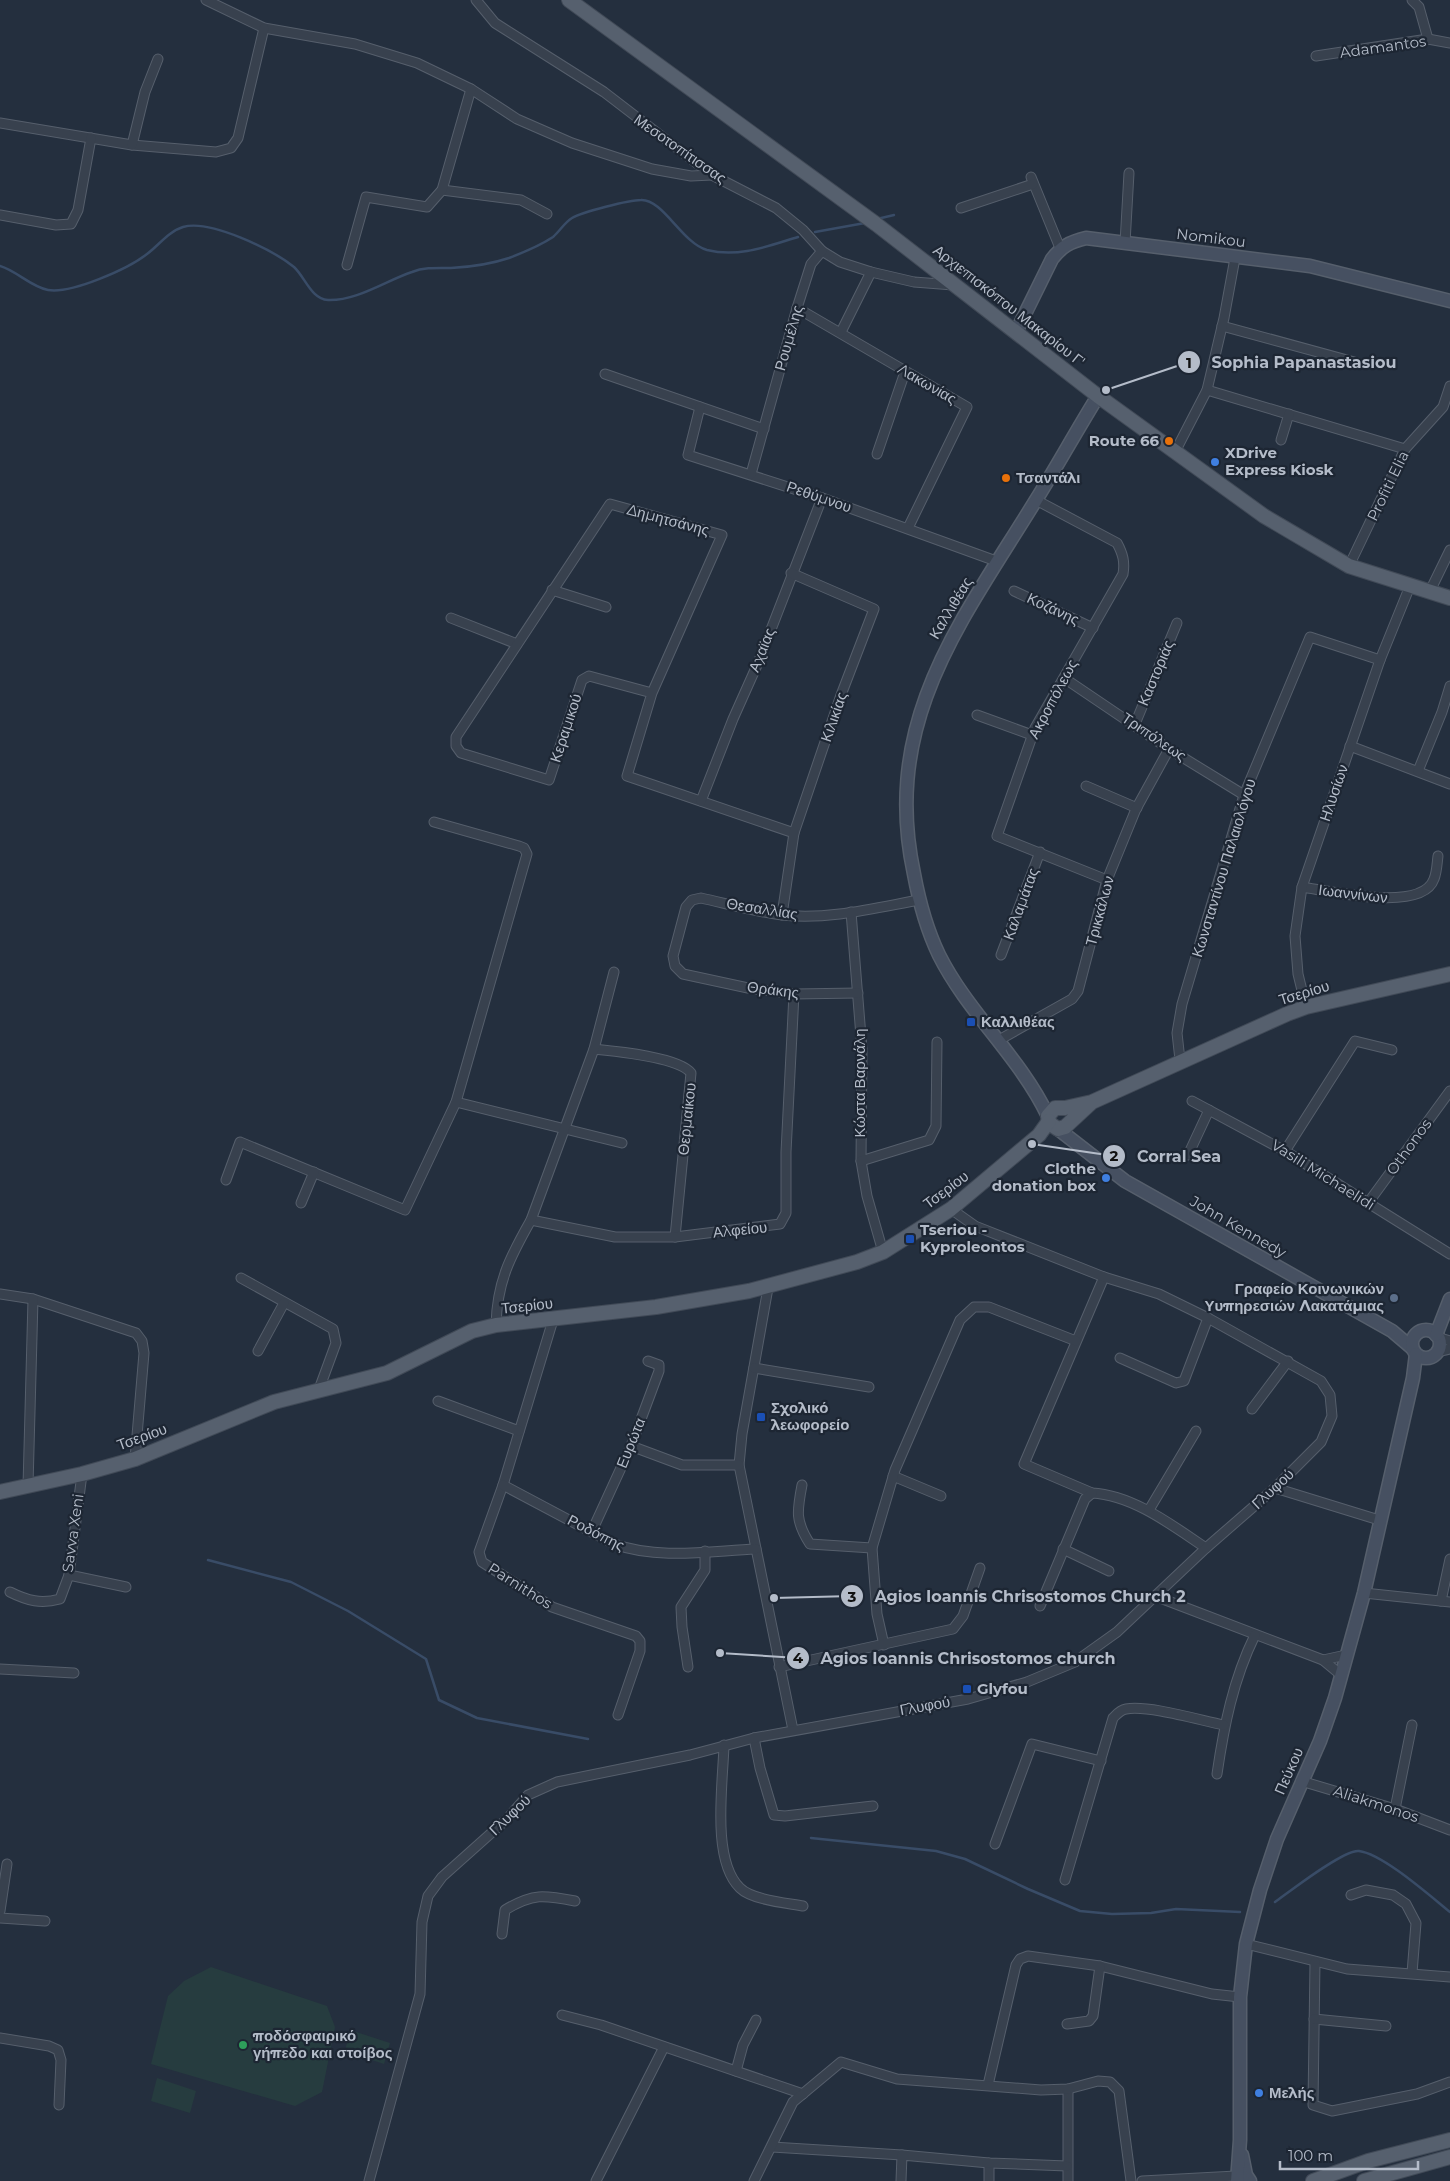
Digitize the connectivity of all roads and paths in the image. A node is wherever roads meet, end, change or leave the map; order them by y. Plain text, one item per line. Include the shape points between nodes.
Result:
1 (206, 0) edge
2 (476, 0) edge
3 (569, 0) edge
4 (1412, 0) edge
5 (264, 28) junction
6 (1428, 40) junction
7 (1450, 43) edge
8 (1316, 56) dead end
9 (158, 59) dead end
10 (471, 89) junction
11 (0, 123) edge
12 (92, 138) junction
13 (132, 145) junction
14 (1129, 173) dead end
15 (712, 175) junction
16 (442, 190) junction
17 (961, 208) dead end
18 (546, 214) dead end
19 (0, 215) edge
20 (1125, 243) junction
21 (1060, 248) junction
22 (822, 251) junction
23 (1235, 258) junction
24 (347, 265) dead end
25 (871, 272) junction
26 (955, 285) junction
27 (1450, 301) edge
28 (797, 308) junction
29 (1222, 326) junction
30 (840, 332) junction
31 (1016, 332) junction
32 (1358, 363) dead end
33 (906, 372) junction
34 (605, 374) dead end
35 (1450, 386) edge
36 (1206, 390) junction
37 (1098, 396) junction
38 (1447, 404) edge
39 (700, 406) junction
40 (1289, 414) junction
41 (764, 429) junction
42 (1281, 440) dead end
43 (1404, 449) junction
44 (1176, 450) junction
45 (877, 454) dead end
46 (751, 474) junction
47 (822, 498) junction
48 (1036, 500) junction
49 (908, 528) junction
50 (1450, 550) edge
51 (996, 561) junction
52 (1349, 566) junction
53 (792, 573) junction
54 (1410, 586) junction
55 (552, 590) junction
56 (1014, 591) dead end
57 (1430, 591) junction
58 (1450, 598) edge
59 (606, 607) dead end
60 (451, 618) dead end
61 (1177, 623) dead end
62 (1092, 628) junction
63 (517, 644) junction
64 (1380, 660) junction
65 (1064, 678) junction
66 (1450, 686) edge
67 (652, 693) junction
68 (1446, 714) edge
69 (977, 716) dead end
70 (1135, 724) junction
71 (1032, 734) junction
72 (456, 746) joint
73 (1350, 746) junction
74 (1169, 749) junction
75 (1418, 772) junction
76 (1450, 784) edge
77 (1086, 786) dead end
78 (1244, 794) junction
79 (701, 801) junction
80 (1137, 808) junction
81 (434, 822) dead end
82 (794, 833) junction
83 (1040, 852) junction
84 (1438, 856) dead end
85 (1107, 880) junction
86 (1302, 887) junction
87 (919, 900) junction
88 (851, 912) junction
89 (782, 915) junction
90 (1001, 955) dead end
91 (614, 972) dead end
92 (1450, 974) edge
93 (689, 975) joint
94 (858, 993) junction
95 (794, 994) junction
96 (1306, 1007) junction
97 (999, 1040) junction
98 (937, 1042) dead end
99 (594, 1048) junction
100 (1392, 1050) dead end
101 (1180, 1060) junction
102 (1450, 1091) edge
103 (1039, 1095) joint
104 (1192, 1101) dead end
105 (456, 1102) junction
106 (1209, 1110) junction
107 (1059, 1119) junction
108 (564, 1130) junction
109 (622, 1144) dead end
110 (1285, 1151) junction
111 (1188, 1155) dead end
112 (861, 1161) junction
113 (314, 1172) junction
114 (226, 1180) dead end
115 (301, 1203) dead end
116 (1368, 1203) junction
117 (951, 1209) junction
118 (531, 1220) junction
119 (675, 1237) junction
120 (883, 1252) junction
121 (1450, 1254) edge
122 (1104, 1277) junction
123 (240, 1278) dead end
124 (768, 1288) junction
125 (0, 1294) edge
126 (33, 1299) junction
127 (284, 1303) junction
128 (1447, 1305) edge
129 (1208, 1318) junction
130 (553, 1320) junction
131 (496, 1325) junction
132 (1450, 1329) edge
133 (1392, 1331) junction
134 (1429, 1334) junction
135 (1076, 1341) junction
136 (1450, 1341) edge
137 (1450, 1349) edge
138 (258, 1351) dead end
139 (1414, 1351) junction
140 (1433, 1355) junction
141 (1120, 1358) dead end
142 (1288, 1360) junction
143 (648, 1361) dead end
144 (754, 1368) junction
145 (1413, 1378) junction
146 (869, 1388) dead end
147 (318, 1392) junction
148 (438, 1401) dead end
149 (1252, 1409) dead end
150 (519, 1431) junction
151 (1196, 1432) dead end
152 (631, 1446) junction
153 (135, 1459) junction
154 (739, 1465) junction
155 (82, 1474) junction
156 (893, 1476) junction
157 (502, 1485) junction
158 (802, 1485) dead end
159 (28, 1486) junction
160 (1275, 1488) junction
161 (0, 1492) edge
162 (1092, 1493) junction
163 (941, 1496) dead end
164 (1149, 1510) junction
165 (1379, 1520) junction
166 (592, 1531) junction
167 (872, 1548) junction
168 (1206, 1548) junction
169 (756, 1549) junction
170 (1063, 1549) junction
171 (705, 1551) junction
172 (1450, 1559) edge
173 (980, 1568) dead end
174 (1109, 1571) dead end
175 (69, 1575) junction
176 (126, 1587) dead end
177 (10, 1592) dead end
178 (1364, 1593) junction
179 (1154, 1596) junction
180 (1445, 1602) edge
181 (1040, 1606) dead end
182 (1255, 1635) junction
183 (884, 1645) junction
184 (1346, 1655) junction
185 (1323, 1660) junction
186 (688, 1667) dead end
187 (779, 1667) junction
188 (0, 1669) edge
189 (74, 1673) dead end
190 (1342, 1675) junction
191 (618, 1715) dead end
192 (1412, 1724) dead end
193 (1224, 1725) junction
194 (793, 1730) junction
195 (754, 1738) junction
196 (724, 1745) junction
197 (1101, 1761) junction
198 (1217, 1774) dead end
199 (1301, 1781) junction
200 (873, 1806) dead end
201 (1395, 1809) junction
202 (1450, 1830) edge
203 (995, 1844) dead end
204 (7, 1864) dead end
205 (1065, 1880) dead end
206 (1351, 1895) dead end
207 (575, 1901) dead end
208 (803, 1906) dead end
209 (0, 1911) edge
210 (0, 1918) edge
211 (45, 1921) dead end
212 (502, 1934) dead end
213 (1246, 1944) junction
214 (1315, 1962) junction
215 (1100, 1966) junction
216 (1412, 1973) junction
217 (1450, 1977) edge
218 (1240, 1997) junction
219 (562, 2014) dead end
220 (756, 2020) dead end
221 (1314, 2020) junction
222 (1067, 2024) dead end
223 (1386, 2026) dead end
224 (0, 2038) edge
225 (664, 2047) junction
226 (736, 2071) junction
227 (1450, 2082) edge
228 (988, 2085) junction
229 (1068, 2089) junction
230 (803, 2094) junction
231 (59, 2105) dead end
232 (1240, 2140) junction
233 (1450, 2140) edge
234 (772, 2146) junction
235 (902, 2155) junction
236 (1450, 2157) edge
237 (989, 2163) junction
238 (1068, 2166) junction
239 (1236, 2178) edge
240 (369, 2181) edge
241 (596, 2181) edge
242 (754, 2181) edge
243 (901, 2181) edge
244 (989, 2181) edge
245 (1068, 2181) edge
246 (1131, 2181) edge
247 (1142, 2181) edge
248 (1250, 2181) edge
249 (1313, 2181) edge
250 (1364, 2181) edge

1 - 5 street
2 - 15 street, Μεσοτοπίτισσας via 496,23 604,92
3 - 26 main road, Αρχιεπισκόπου Μακαρίου Γ'
4 - 6 street via 1419,7
5 - 10 street via 355,44 417,63
5 - 13 street via 238,138 231,148 216,152
6 - 7 street, Adamantos
6 - 8 street, Adamantos
9 - 13 street via 145,92
10 - 15 street via 517,119 572,143 652,169 691,176
10 - 16 street
11 - 12 street
12 - 13 street
12 - 19 street via 78,210 71,224 56,225
14 - 20 street
15 - 22 street, Μεσοτοπίτισσας via 776,208
16 - 18 street via 521,200
16 - 24 street via 427,207 366,197
17 - 21 street via 1032,181
20 - 21 street, Nomikou via 1086,238
20 - 23 street, Nomikou
21 - 31 street
22 - 25 street, Μεσοτοπίτισσας via 840,262
22 - 28 street, Ρουμέλης via 811,264
23 - 27 street, Nomikou via 1310,266
23 - 29 street
25 - 26 street, Μεσοτοπίτισσας via 914,282
25 - 30 street
26 - 31 main road, Αρχιεπισκόπου Μακαρίου Γ'
28 - 30 street, Λακωνίας
28 - 41 street, Ρουμέλης
29 - 32 street
29 - 36 street
30 - 33 street, Λακωνίας
31 - 37 main road, Αρχιεπισκόπου Μακαρίου Γ'
33 - 45 street
33 - 49 street, Λακωνίας via 967,407
34 - 39 street
35 - 38 street, Profiti Elia
36 - 40 street
36 - 44 street
37 - 44 main road, Αρχιεπισκόπου Μακαρίου Γ'
37 - 48 street, Καλλιθέας
38 - 43 street, Profiti Elia
39 - 41 street
39 - 46 street, Ρεθύμνου via 688,455
40 - 42 street
40 - 43 street
41 - 46 street, Ρουμέλης
43 - 52 street, Profiti Elia
44 - 52 main road, Αρχιεπισκόπου Μακαρίου Γ' via 1264,516
46 - 47 street, Ρεθύμνου
47 - 49 street, Ρεθύμνου
47 - 53 street, Αχαϊας
48 - 51 street, Καλλιθέας
48 - 62 street, Ακροπόλεως via 1116,543 1123,553 1123,574
49 - 51 street, Ρεθύμνου
50 - 57 street
51 - 87 street, Καλλιθέας via 941,656 923,700 908,759 905,794 908,850
52 - 54 main road, Αρχιεπισκόπου Μακαρίου Γ'
53 - 79 street, Αχαϊας
53 - 82 street, Κιλικίας via 874,609
54 - 57 main road, Αρχιεπισκόπου Μακαρίου Γ'
54 - 64 street, Ηλυσίων
55 - 59 street
55 - 63 street, Δημητσάνης
55 - 67 street, Δημητσάνης via 610,504 722,535
56 - 62 street, Κοζάνης
57 - 58 main road, Αρχιεπισκόπου Μακαρίου Γ'
60 - 63 street
61 - 70 street, Καστοριάς
62 - 65 street, Ακροπόλεως
63 - 72 street, Δημητσάνης via 456,736
64 - 73 street, Ηλυσίων
64 - 78 street, Κωνσταντίνου Παλαιολόγου via 1310,637
65 - 70 street, Τριπόλεως
65 - 71 street, Ακροπόλεως
66 - 68 street
67 - 72 street, Κεραμικού via 589,676 582,680 549,780 461,753
67 - 79 street via 627,776
68 - 75 street
69 - 71 street
70 - 74 street, Τριπόλεως
71 - 83 street, Ακροπόλεως via 997,836
73 - 75 street
73 - 86 street, Ηλυσίων
74 - 78 street, Τριπόλεως
74 - 80 street, Τρικκάλων
75 - 76 street
77 - 80 street
78 - 101 street, Κωνσταντίνου Παλαιολόγου via 1182,1004 1177,1033
79 - 82 street
80 - 85 street, Τρικκάλων
81 - 105 street via 519,846 527,854
82 - 89 street, Κιλικίας
83 - 85 street, Ακροπόλεως
83 - 90 street, Καλαμάτας
84 - 86 street, Ιωαννίνων via 1434,880 1422,893 1396,899
85 - 97 street, Τρικκάλων via 1078,991 1072,999
86 - 96 street, Ηλυσίων via 1295,936 1298,974
87 - 88 street, Θεσαλλίας
87 - 97 street, Καλλιθέας via 938,953 960,992
88 - 89 street, Θεσαλλίας
88 - 94 street, Κώστα Βαρνάλη
89 - 93 street, Θεσαλλίας via 701,898 692,900 686,907 673,956 678,971
91 - 99 street
92 - 96 main road, Τσερίου
93 - 95 street, Θράκης
94 - 95 street, Θράκης
94 - 112 street, Κώστα Βαρνάλη via 862,1049
95 - 119 street, Αλφείου via 784,1219 771,1227
96 - 101 main road, Τσερίου
97 - 103 street, Καλλιθέας
98 - 112 street via 936,1126 929,1140
99 - 108 street
99 - 119 street, Θερμαίκου via 648,1056 682,1066 691,1073
100 - 110 street via 1355,1041
101 - 107 main road, Τσερίου
102 - 116 street, Othonos
103 - 107 street, John Kennedy
104 - 106 street, Vasili Michaelidi
105 - 108 street
105 - 113 street via 406,1210
106 - 110 street, Vasili Michaelidi
106 - 111 street
107 - 117 main road, Τσερίου
107 - 133 street, John Kennedy via 1095,1159 1125,1181
108 - 109 street
108 - 118 street
110 - 116 street, Vasili Michaelidi
112 - 120 street, Κώστα Βαρνάλη
113 - 114 street via 240,1142
113 - 115 street
116 - 121 street, Vasili Michaelidi
117 - 120 main road, Τσερίου
117 - 122 street, Γλυφού via 975,1226
118 - 119 street, Αλφείου via 616,1237
118 - 131 street via 500,1284
120 - 124 main road, Τσερίου
122 - 129 street, Γλυφού via 1159,1294
122 - 135 street
123 - 127 street
124 - 130 main road, Τσερίου
124 - 144 street
125 - 126 street
126 - 153 street via 136,1333 142,1341 144,1353
126 - 159 street
127 - 138 street
127 - 147 street via 333,1329 336,1336
128 - 132 street
128 - 134 street
129 - 141 street via 1184,1381 1176,1383
129 - 142 street, Γλυφού
130 - 131 main road, Τσερίου
130 - 150 street, Parnithos
131 - 147 main road, Τσερίου via 472,1331 387,1372
133 - 134 street
133 - 139 street
134 - 136 street
134 - 139 street, Πεύκου
134 - 140 street via 1440,1346
135 - 156 street via 989,1307 974,1307 960,1320
135 - 162 street via 1024,1464
137 - 140 street
139 - 140 street via 1422,1358
139 - 145 street, Πεύκου
140 - 145 street, Πεύκου
142 - 149 street
142 - 160 street, Γλυφού via 1321,1381 1330,1395 1332,1416 1321,1442
143 - 152 street, Ευρώτα via 659,1365 660,1371
144 - 146 street
144 - 154 street
145 - 165 street, Πεύκου
147 - 153 main road, Τσερίου via 274,1402
148 - 150 street
150 - 157 street, Parnithos
151 - 164 street
152 - 154 street via 682,1465
152 - 166 street, Ευρώτα
153 - 155 main road, Τσερίου
154 - 169 street
155 - 159 main road, Τσερίου
155 - 175 street, Savva Xeni
156 - 163 street
156 - 167 street
157 - 166 street, Ροδόπης
157 - 191 street, Parnithos via 479,1552 482,1562 552,1607 636,1636 640,1641 640,1651
158 - 167 street via 798,1522 810,1544
159 - 161 main road, Τσερίου
160 - 165 street
160 - 168 street, Γλυφού
162 - 164 street via 1101,1493
162 - 170 street via 1084,1499
164 - 168 street
165 - 178 street, Πεύκου
166 - 171 street, Ροδόπης via 614,1544 650,1554
167 - 183 street via 877,1614
168 - 179 street, Γλυφού
169 - 171 street, Ροδόπης
169 - 187 street
170 - 174 street
170 - 181 street
171 - 186 street via 705,1570 681,1607
172 - 180 street
173 - 183 street via 963,1616 954,1629
175 - 176 street
175 - 177 street, Savva Xeni via 60,1599 33,1602
178 - 180 street
178 - 184 street, Πεύκου
179 - 182 street
179 - 194 street, Γλυφού via 1107,1640 1075,1662 1027,1682 968,1699
182 - 185 street
182 - 193 street via 1242,1661
183 - 187 street
184 - 185 street
184 - 190 street, Πεύκου
185 - 190 street
187 - 194 street
188 - 189 street
190 - 199 street, Πεύκου via 1320,1741
192 - 201 street
193 - 197 street via 1165,1712 1126,1709 1114,1718
193 - 198 street
194 - 195 street, Γλυφού
195 - 196 street, Γλυφού
195 - 200 street via 774,1815
196 - 208 street via 722,1820 724,1851 730,1873 741,1890
196 - 240 street, Γλυφού via 557,1782 528,1795 508,1818 442,1877 428,1896 422,1922 420,1994
197 - 203 street via 1032,1744
197 - 205 street
199 - 201 street, Aliakmonos
199 - 213 street, Πεύκου via 1277,1839
201 - 202 street, Aliakmonos
204 - 209 street
206 - 216 street via 1366,1890 1393,1895 1406,1904 1416,1923
207 - 212 street via 546,1896 524,1899 505,1910
210 - 211 street
213 - 214 street
213 - 218 street, Πεύκου
214 - 216 street via 1368,1972
214 - 221 street
215 - 218 street via 1212,1994
215 - 222 street via 1093,2016 1089,2021
215 - 228 street via 1028,1956 1020,1959
216 - 217 street
218 - 232 street, Πεύκου
219 - 225 street
220 - 226 street via 743,2045
221 - 223 street
221 - 227 street via 1313,2105 1332,2111 1417,2094
224 - 231 street via 58,2050 61,2060
225 - 226 street
225 - 241 street
226 - 230 street
228 - 229 street
228 - 230 street via 897,2079 841,2062
229 - 238 street
229 - 246 street via 1098,2080 1110,2082 1119,2091
230 - 234 street via 793,2102
232 - 239 street, Πεύκου
232 - 248 street
233 - 249 main road via 1368,2161
234 - 235 street
234 - 242 street
235 - 237 street
235 - 243 street
236 - 250 main road
237 - 238 street
237 - 244 street
238 - 245 street
239 - 247 street

